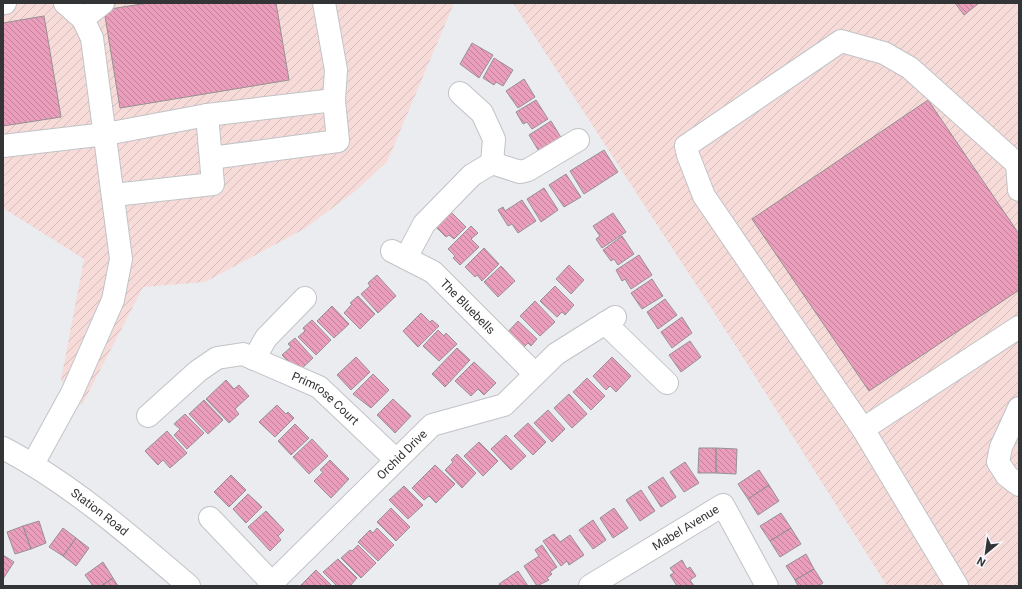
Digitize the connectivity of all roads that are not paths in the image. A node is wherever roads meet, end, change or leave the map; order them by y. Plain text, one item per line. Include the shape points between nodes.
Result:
1 (65, 3) edge
2 (103, 3) edge
3 (324, 3) edge
4 (83, 19) junction
5 (460, 93) dead end
6 (334, 100) junction
7 (207, 115) junction
8 (106, 134) junction
9 (578, 140) dead end
10 (3, 146) edge
11 (211, 158) junction
12 (492, 163) junction
13 (1018, 164) edge
14 (1019, 190) edge
15 (114, 195) junction
16 (305, 298) dead end
17 (1019, 327) edge
18 (249, 356) junction
19 (535, 374) junction
20 (667, 383) dead end
21 (1019, 408) edge
22 (148, 416) dead end
23 (863, 429) junction
24 (3, 448) edge
25 (396, 460) junction
26 (33, 464) junction
27 (1019, 485) edge
28 (210, 518) dead end
29 (270, 584) edge
30 (189, 586) edge
31 (590, 586) edge
32 (767, 586) edge
33 (957, 586) edge

1 - 4 street
2 - 4 street
3 - 6 street via 336,70
4 - 8 street via 92,38
5 - 12 street via 482,113 494,139
6 - 7 street
6 - 11 street via 338,140
7 - 8 street
7 - 11 street
8 - 10 street
8 - 15 street
9 - 12 street via 528,170 520,172
11 - 15 street via 213,184
12 - 19 street, The Bluebells via 472,175 424,224 399,255 433,272
13 - 14 street
13 - 23 street via 910,68 884,53 841,41 686,146 704,196
15 - 26 street via 121,259 113,300 72,393
16 - 18 street
17 - 23 street
18 - 22 street via 217,358 198,371
18 - 25 street, Primrose Court via 319,387
19 - 20 street, Orchid Drive via 556,354 610,320
19 - 25 street, Orchid Drive via 504,405 432,425
21 - 27 street via 1000,447 998,462 1007,476
23 - 33 street
24 - 26 street, Station Road
25 - 29 street, Orchid Drive
26 - 30 street, Station Road via 134,539
28 - 29 street
31 - 32 street, Mabel Avenue via 723,504

